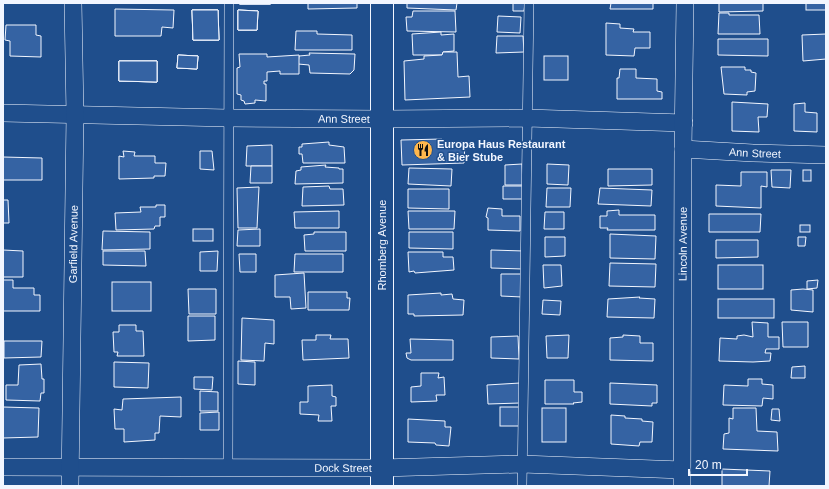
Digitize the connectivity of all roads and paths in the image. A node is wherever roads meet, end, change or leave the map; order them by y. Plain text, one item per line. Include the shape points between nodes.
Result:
1 (73, 3) edge
2 (228, 3) edge
3 (382, 3) edge
4 (529, 3) edge
5 (685, 3) edge
6 (3, 114) edge
7 (75, 115) junction
8 (228, 118) junction
9 (527, 118) junction
10 (382, 119) junction
11 (684, 123) junction
12 (683, 149) junction
13 (826, 155) edge
14 (522, 464) junction
15 (70, 466) junction
16 (3, 467) edge
17 (228, 467) junction
18 (382, 477) edge
19 (682, 478) edge
20 (70, 486) edge
21 (522, 486) edge

1 - 7 street, Garfield Avenue
2 - 8 lane
3 - 10 street, Rhomberg Avenue
4 - 9 lane
5 - 11 street, Lincoln Avenue
6 - 7 street, Ann Street
7 - 8 street, Ann Street
7 - 15 street, Garfield Avenue
8 - 10 street, Ann Street
8 - 17 lane
9 - 10 street, Ann Street
9 - 11 street, Ann Street
9 - 14 lane
10 - 18 street, Rhomberg Avenue
11 - 12 street, Lincoln Avenue
12 - 13 street, Ann Street
12 - 19 street, Lincoln Avenue
14 - 18 street, Dock Street
14 - 19 street, Dock Street
14 - 21 lane
15 - 16 street, Dock Street
15 - 17 street, Dock Street
15 - 20 street, Garfield Avenue
17 - 18 street, Dock Street

